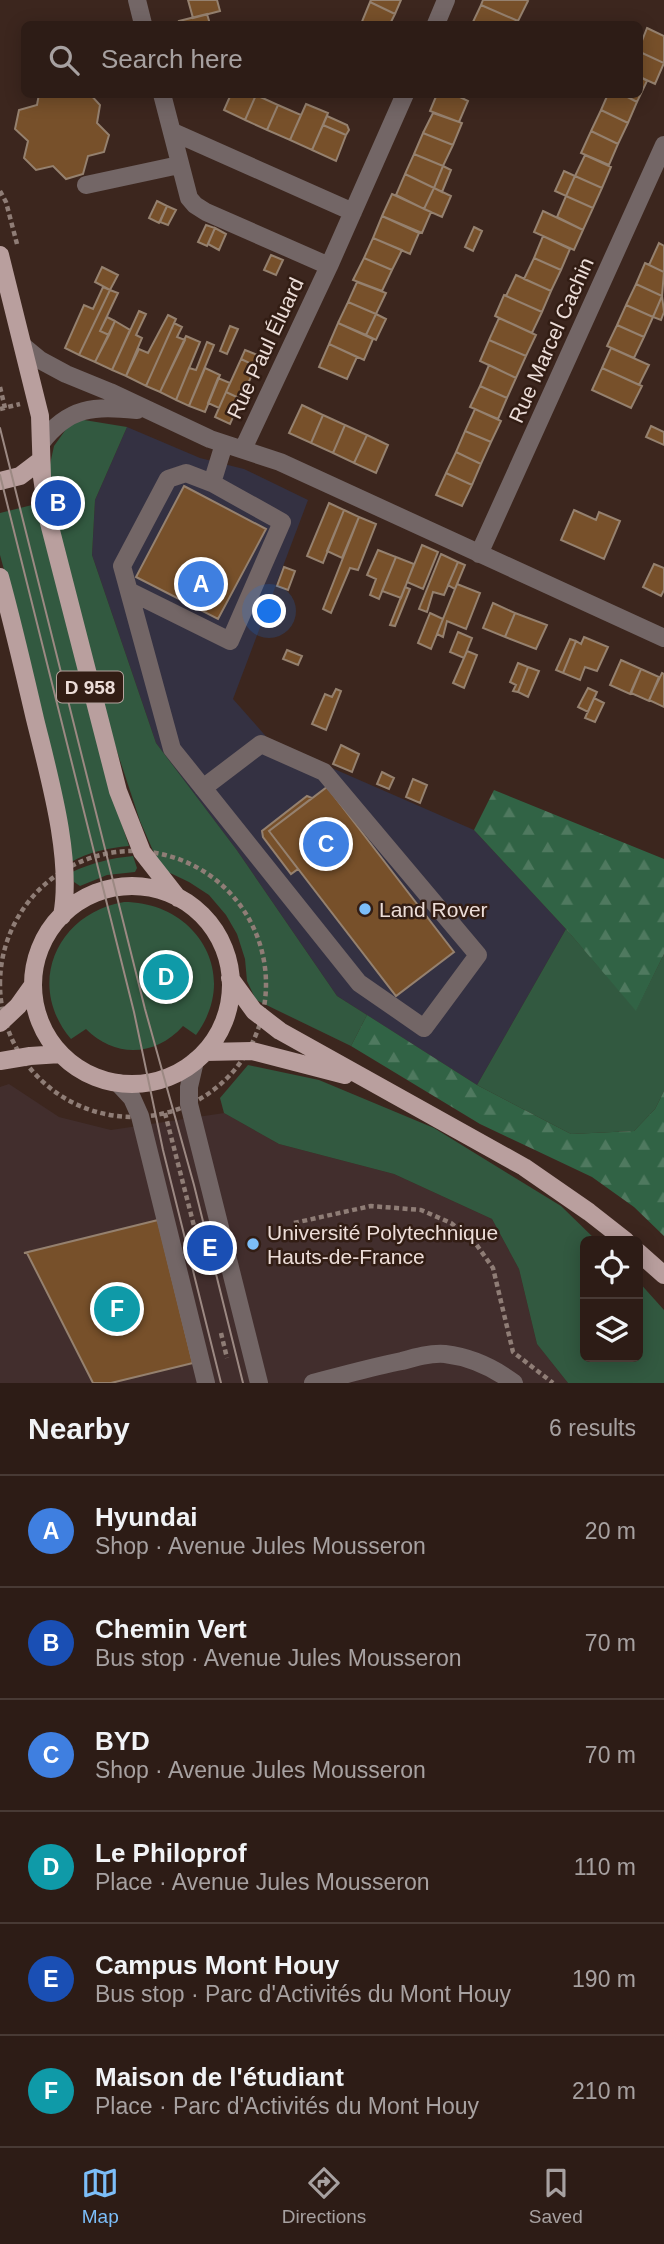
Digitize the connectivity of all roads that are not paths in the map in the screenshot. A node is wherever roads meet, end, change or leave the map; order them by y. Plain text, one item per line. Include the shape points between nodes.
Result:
1 (137, 0) edge
2 (446, 0) edge
3 (142, 21) edge
4 (437, 21) edge
5 (163, 98) edge
6 (403, 98) edge
7 (173, 132) junction
8 (664, 145) edge
9 (179, 165) junction
10 (86, 185) dead end
11 (353, 212) junction
12 (0, 255) edge
13 (329, 266) junction
14 (23, 346) junction
15 (147, 410) junction
16 (225, 444) junction
17 (243, 449) junction
18 (41, 451) junction
19 (0, 481) edge
20 (212, 483) junction
21 (479, 554) junction
22 (0, 577) edge
23 (129, 591) junction
24 (664, 638) edge
25 (203, 788) junction
26 (178, 898) junction
27 (62, 916) junction
28 (230, 978) junction
29 (33, 985) junction
30 (3, 1022) edge
31 (61, 1054) junction
32 (200, 1056) junction
33 (0, 1061) edge
34 (118, 1083) junction
35 (372, 1083) junction
36 (620, 1236) edge
37 (643, 1256) edge
38 (664, 1275) edge
39 (206, 1383) edge
40 (259, 1383) edge
41 (313, 1383) edge
42 (513, 1383) edge

1 - 3 street
2 - 4 street
5 - 7 street, Rue Paul Éluard
6 - 11 street, Rue Paul Éluard
7 - 9 street, Rue Paul Éluard
7 - 11 street
8 - 21 street, Rue Marcel Cachin
9 - 10 street
9 - 13 street, Rue Paul Éluard via 195,205
11 - 13 street, Rue Paul Éluard
12 - 14 main road
13 - 17 street, Rue Paul Éluard
14 - 15 street via 59,371
14 - 18 main road via 40,416
15 - 16 street
15 - 18 street via 81,412 55,425
16 - 17 street
16 - 20 street
17 - 21 street
18 - 19 main road via 20,476
18 - 26 main road, D 958 via 45,507 118,791 142,852
20 - 23 street via 186,473 168,479 122,566
20 - 23 street via 282,522 230,641
21 - 24 street
22 - 27 main road, D 958 via 50,779 64,871
23 - 25 street via 172,750
25 - 25 street via 359,983 424,1028 478,955 324,772 261,744
26 - 27 main road via 147,888 110,889 77,903
26 - 28 main road via 214,931
27 - 29 main road via 40,947
28 - 32 main road via 225,1018
28 - 35 main road via 262,1017
29 - 30 main road
29 - 31 main road via 40,1023
31 - 33 main road
31 - 34 main road via 87,1073
32 - 34 main road via 164,1079
32 - 35 main road via 248,1051
32 - 40 street via 189,1087 189,1104
34 - 39 street via 141,1116
35 - 36 main road via 524,1167
37 - 38 main road
41 - 42 street via 437,1354 477,1362

